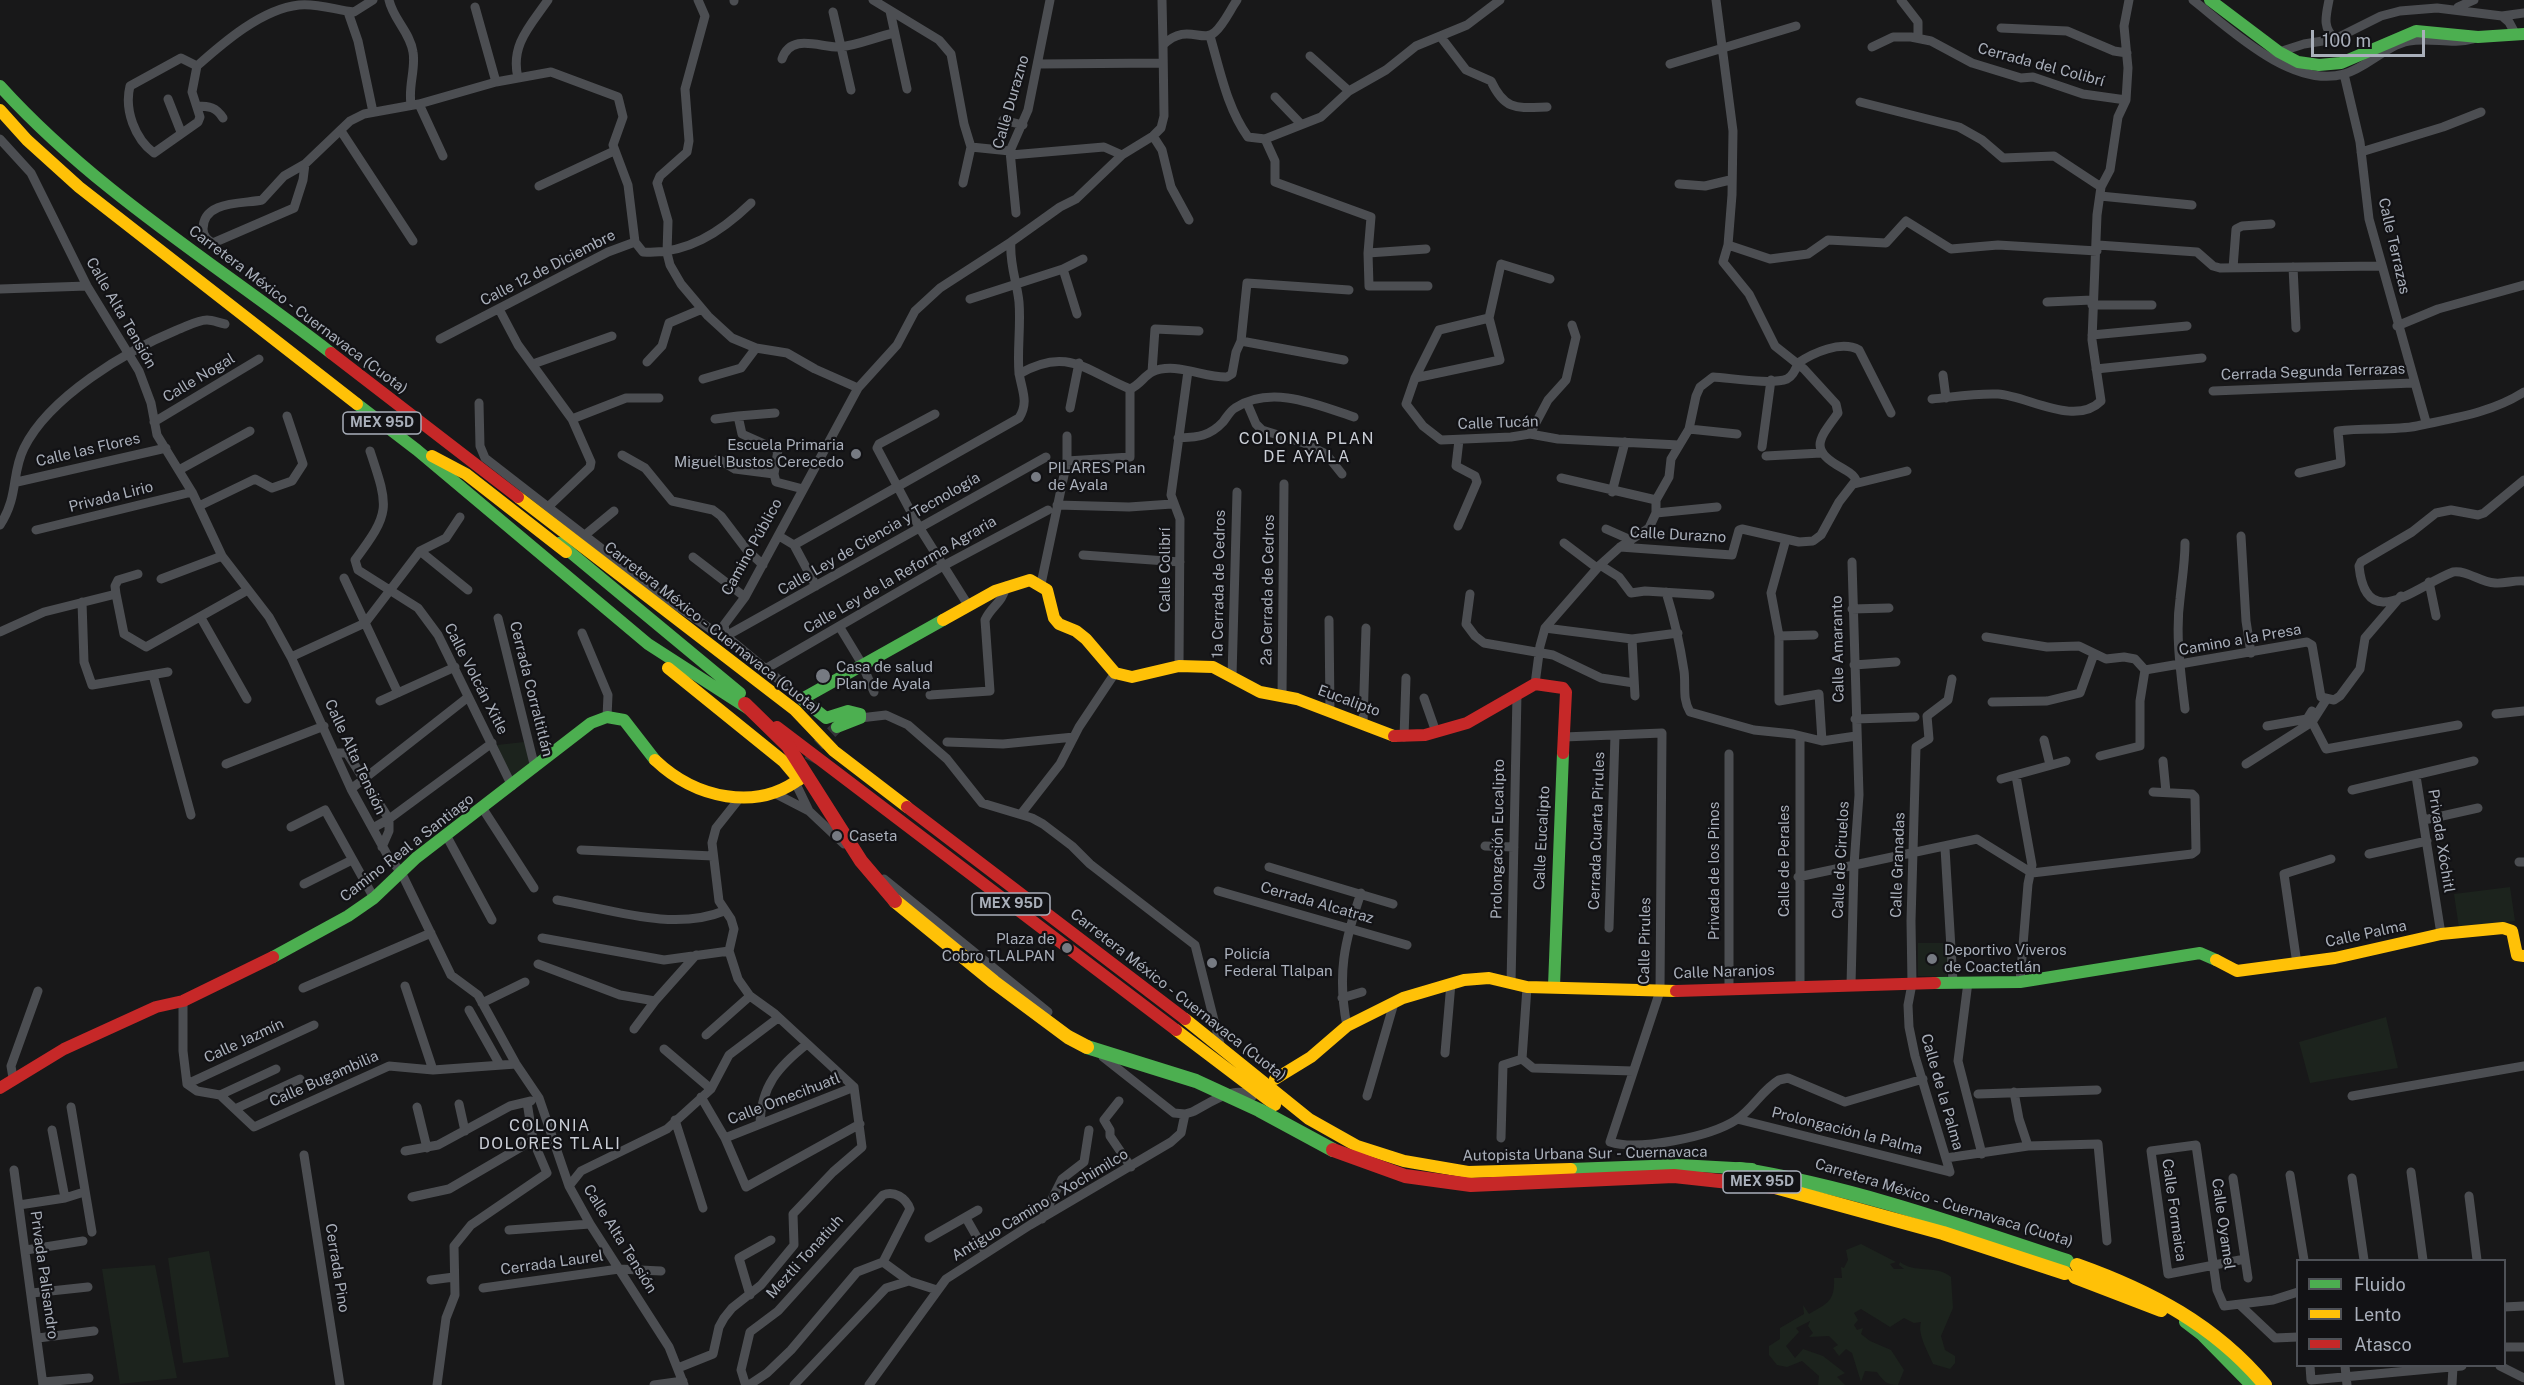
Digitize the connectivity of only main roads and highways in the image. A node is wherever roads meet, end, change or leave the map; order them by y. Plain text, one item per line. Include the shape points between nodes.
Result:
1 (2210, 0) edge
2 (2520, 35) edge
3 (0, 86) edge
4 (0, 110) edge
5 (244, 292) junction
6 (417, 450) junction
7 (602, 582) junction
8 (605, 610) junction
9 (648, 644) junction
10 (1535, 684) joint
11 (837, 727) tunnel mouth
12 (791, 743) junction
13 (2200, 953) joint
14 (2524, 956) edge
15 (1554, 986) junction
16 (1275, 1079) dead end
17 (0, 1088) edge
18 (2251, 1385) edge
19 (2265, 1385) edge

1 - 2 main road via 2298,62 2331,65 2416,31 2478,37
3 - 5 main road, Carretera México - Cuernavaca (Cuota) / MEX 95D via 32,122 95,177
4 - 6 main road, Carretera México - Cuernavaca (Cuota) / MEX 95D via 79,187
5 - 12 main road via 304,345 524,513 774,719
5 - 19 main road, Carretera México - Cuernavaca (Cuota) / MEX 95D via 308,335 785,703 834,751 1334,1135 1404,1161 1468,1172 1679,1164 1747,1168 1833,1183 2139,1283 2172,1300 2229,1344
6 - 7 main road via 466,474
6 - 8 main road, Carretera México - Cuernavaca (Cuota) / MEX 95D
7 - 8 main road
7 - 12 main road, bridge
8 - 9 main road, Carretera México - Cuernavaca (Cuota) / MEX 95D
9 - 17 main road, Camino Real a Santiago via 657,659 783,761 799,780 778,795 739,800 707,791 664,768 624,720 608,717 584,728 446,835 374,898 266,961 183,1001 156,1007 64,1049
9 - 18 main road, Carretera México - Cuernavaca (Cuota) / MEX 95D via 773,725 1219,1064 1332,1144 1380,1165 1447,1180 1511,1182 1695,1175 1764,1183 1849,1201 2126,1289 2172,1312 2202,1335
10 - 11 main road, Eucalipto via 1477,718 1436,732 1404,737 1260,692 1213,667 1179,666 1141,676 1115,673 1086,639 1059,624 1054,618 1051,598 1041,584 1030,579 968,605 802,699 826,718 857,711 860,718
10 - 15 main road, Calle Eucalipto via 1563,688 1566,692
12 - 18 main road, Autopista Urbana Sur - Cuernavaca, bridge via 861,861 892,898 994,982 1068,1037 1092,1049 1196,1081 1349,1158 1405,1176 1471,1185 1674,1176 1720,1179 1798,1191 1910,1223 2113,1290 2167,1312 2228,1359
12 - 19 main road, Autopista Urbana Sur - Cuernavaca, bridge via 898,892 1057,1018 1096,1041 1201,1073 1356,1150 1421,1170 1464,1175 1677,1166 1725,1168 1807,1179 1860,1193 2142,1289 2173,1306 2236,1353
13 - 14 main road, Calle Palma via 2209,954 2228,970 2237,971 2335,958 2441,934 2507,928 2512,931 2517,955
13 - 15 main road, Calle Naranjos via 2020,982 1660,991
15 - 16 main road, Calle Naranjos via 1527,987 1489,978 1451,983 1394,1002 1347,1026 1311,1057

